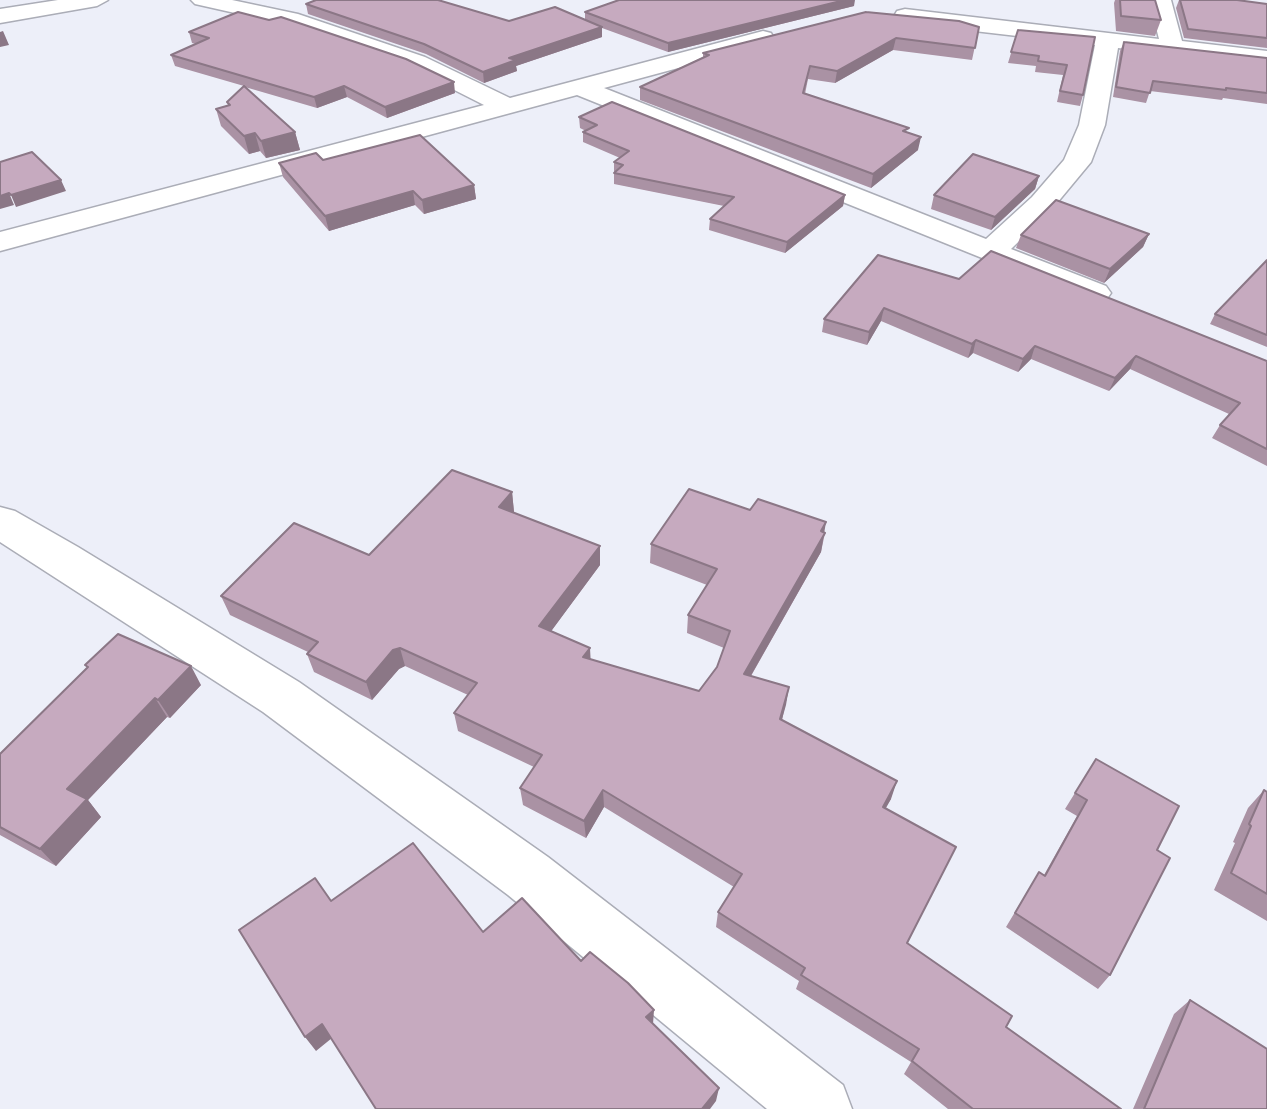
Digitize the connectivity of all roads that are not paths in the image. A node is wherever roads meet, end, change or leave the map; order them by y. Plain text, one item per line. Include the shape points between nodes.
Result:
1 (97, 0) edge
2 (202, 0) edge
3 (1160, 0) edge
4 (878, 14) edge
5 (0, 16) edge
6 (787, 33) edge
7 (1108, 39) junction
8 (1172, 45) junction
9 (1267, 58) edge
10 (581, 88) junction
11 (508, 107) junction
12 (0, 242) edge
13 (991, 251) junction
14 (1122, 304) edge
15 (0, 522) edge
16 (819, 1109) edge

1 - 5 street
2 - 11 street via 290,19 417,62
3 - 8 street
4 - 7 street
6 - 10 street
7 - 8 street
7 - 13 street via 1092,125 1077,162
8 - 9 street
10 - 11 street
10 - 13 street
11 - 12 street
13 - 14 street
15 - 16 street via 281,697 528,876

